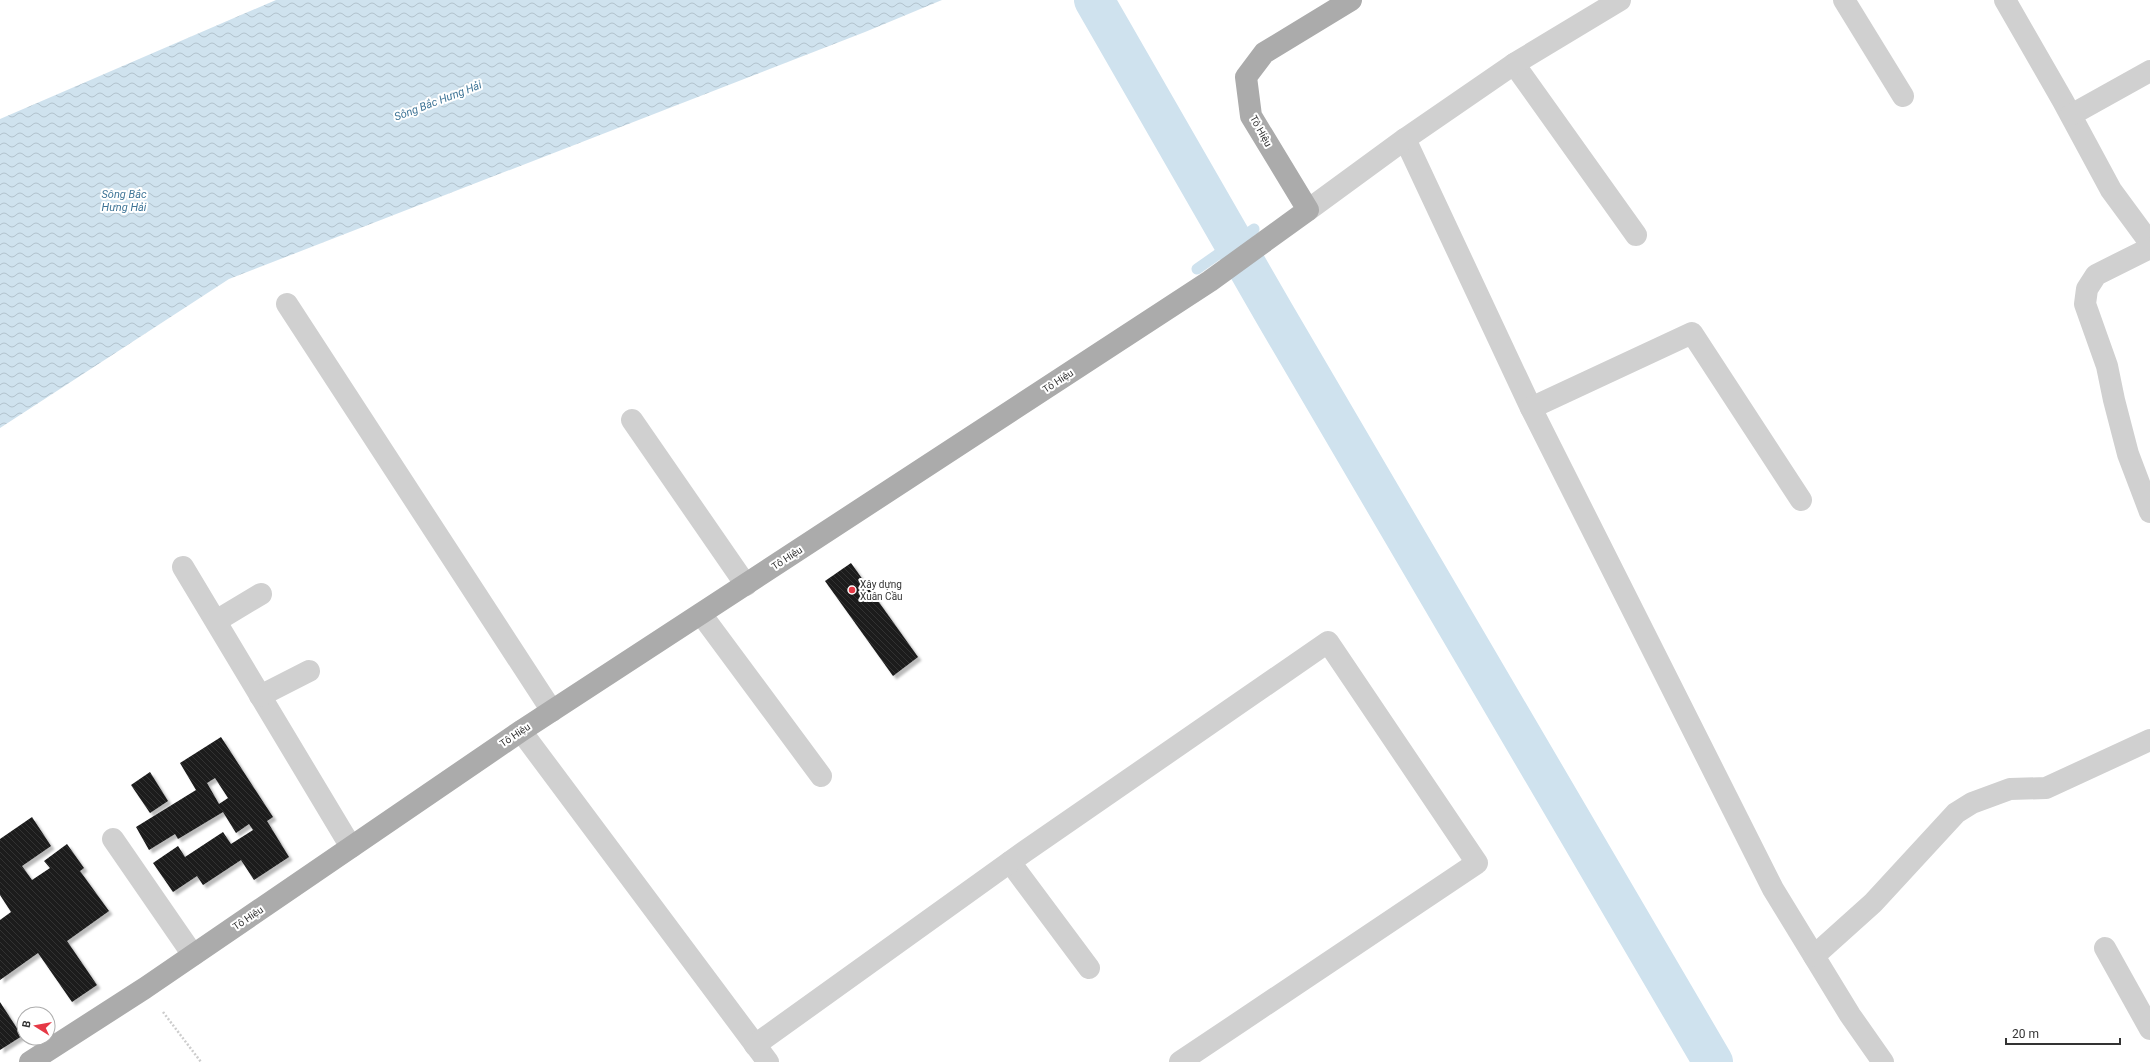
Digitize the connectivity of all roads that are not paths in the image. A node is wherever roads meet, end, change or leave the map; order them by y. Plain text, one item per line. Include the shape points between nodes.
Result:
1 (1351, 0) edge
2 (1620, 0) edge
3 (1844, 0) edge
4 (2005, 0) edge
5 (1514, 64) junction
6 (2150, 71) edge
7 (1903, 96) dead end
8 (2071, 115) junction
9 (1405, 139) junction
10 (1308, 210) junction
11 (1636, 235) dead end
12 (2150, 243) edge
13 (2150, 248) edge
14 (287, 304) dead end
15 (1531, 408) junction
16 (632, 420) dead end
17 (1801, 500) dead end
18 (2150, 512) edge
19 (183, 567) dead end
20 (746, 585) junction
21 (261, 594) dead end
22 (701, 614) junction
23 (216, 621) junction
24 (309, 670) dead end
25 (260, 696) junction
26 (552, 711) junction
27 (521, 731) junction
28 (2150, 740) edge
29 (821, 776) dead end
30 (113, 839) dead end
31 (351, 847) junction
32 (1010, 862) junction
33 (2106, 948) dead end
34 (193, 955) junction
35 (1814, 956) junction
36 (1089, 968) dead end
37 (2150, 1029) edge
38 (761, 1054) edge
39 (30, 1062) edge
40 (1180, 1062) edge
41 (1883, 1062) edge

1 - 10 main road, Tô Hiệu via 1264,52 1246,77 1251,116
2 - 5 street
3 - 7 street
4 - 8 street
5 - 9 street
5 - 11 street
6 - 8 street
8 - 12 street via 2111,190
9 - 10 street
9 - 15 street
10 - 20 main road, Tô Hiệu via 1284,230 1210,281
13 - 18 street via 2096,275 2087,289 2085,304 2108,366 2128,454
14 - 26 street
15 - 17 street via 1692,333
15 - 35 street via 1773,889
16 - 20 street
19 - 23 street
20 - 22 main road, Tô Hiệu
21 - 23 street
22 - 26 main road, Tô Hiệu
22 - 29 street
23 - 25 street
24 - 25 street
25 - 31 street
26 - 27 main road, Tô Hiệu
27 - 31 main road, Tô Hiệu
27 - 38 street
28 - 35 street via 2046,788 2010,789 1972,802 1956,813 1873,903
30 - 34 street
31 - 34 main road, Tô Hiệu
32 - 36 street
32 - 38 street
32 - 40 street via 1328,642 1477,863
33 - 37 street
34 - 39 main road, Tô Hiệu
35 - 41 street via 1850,1015

